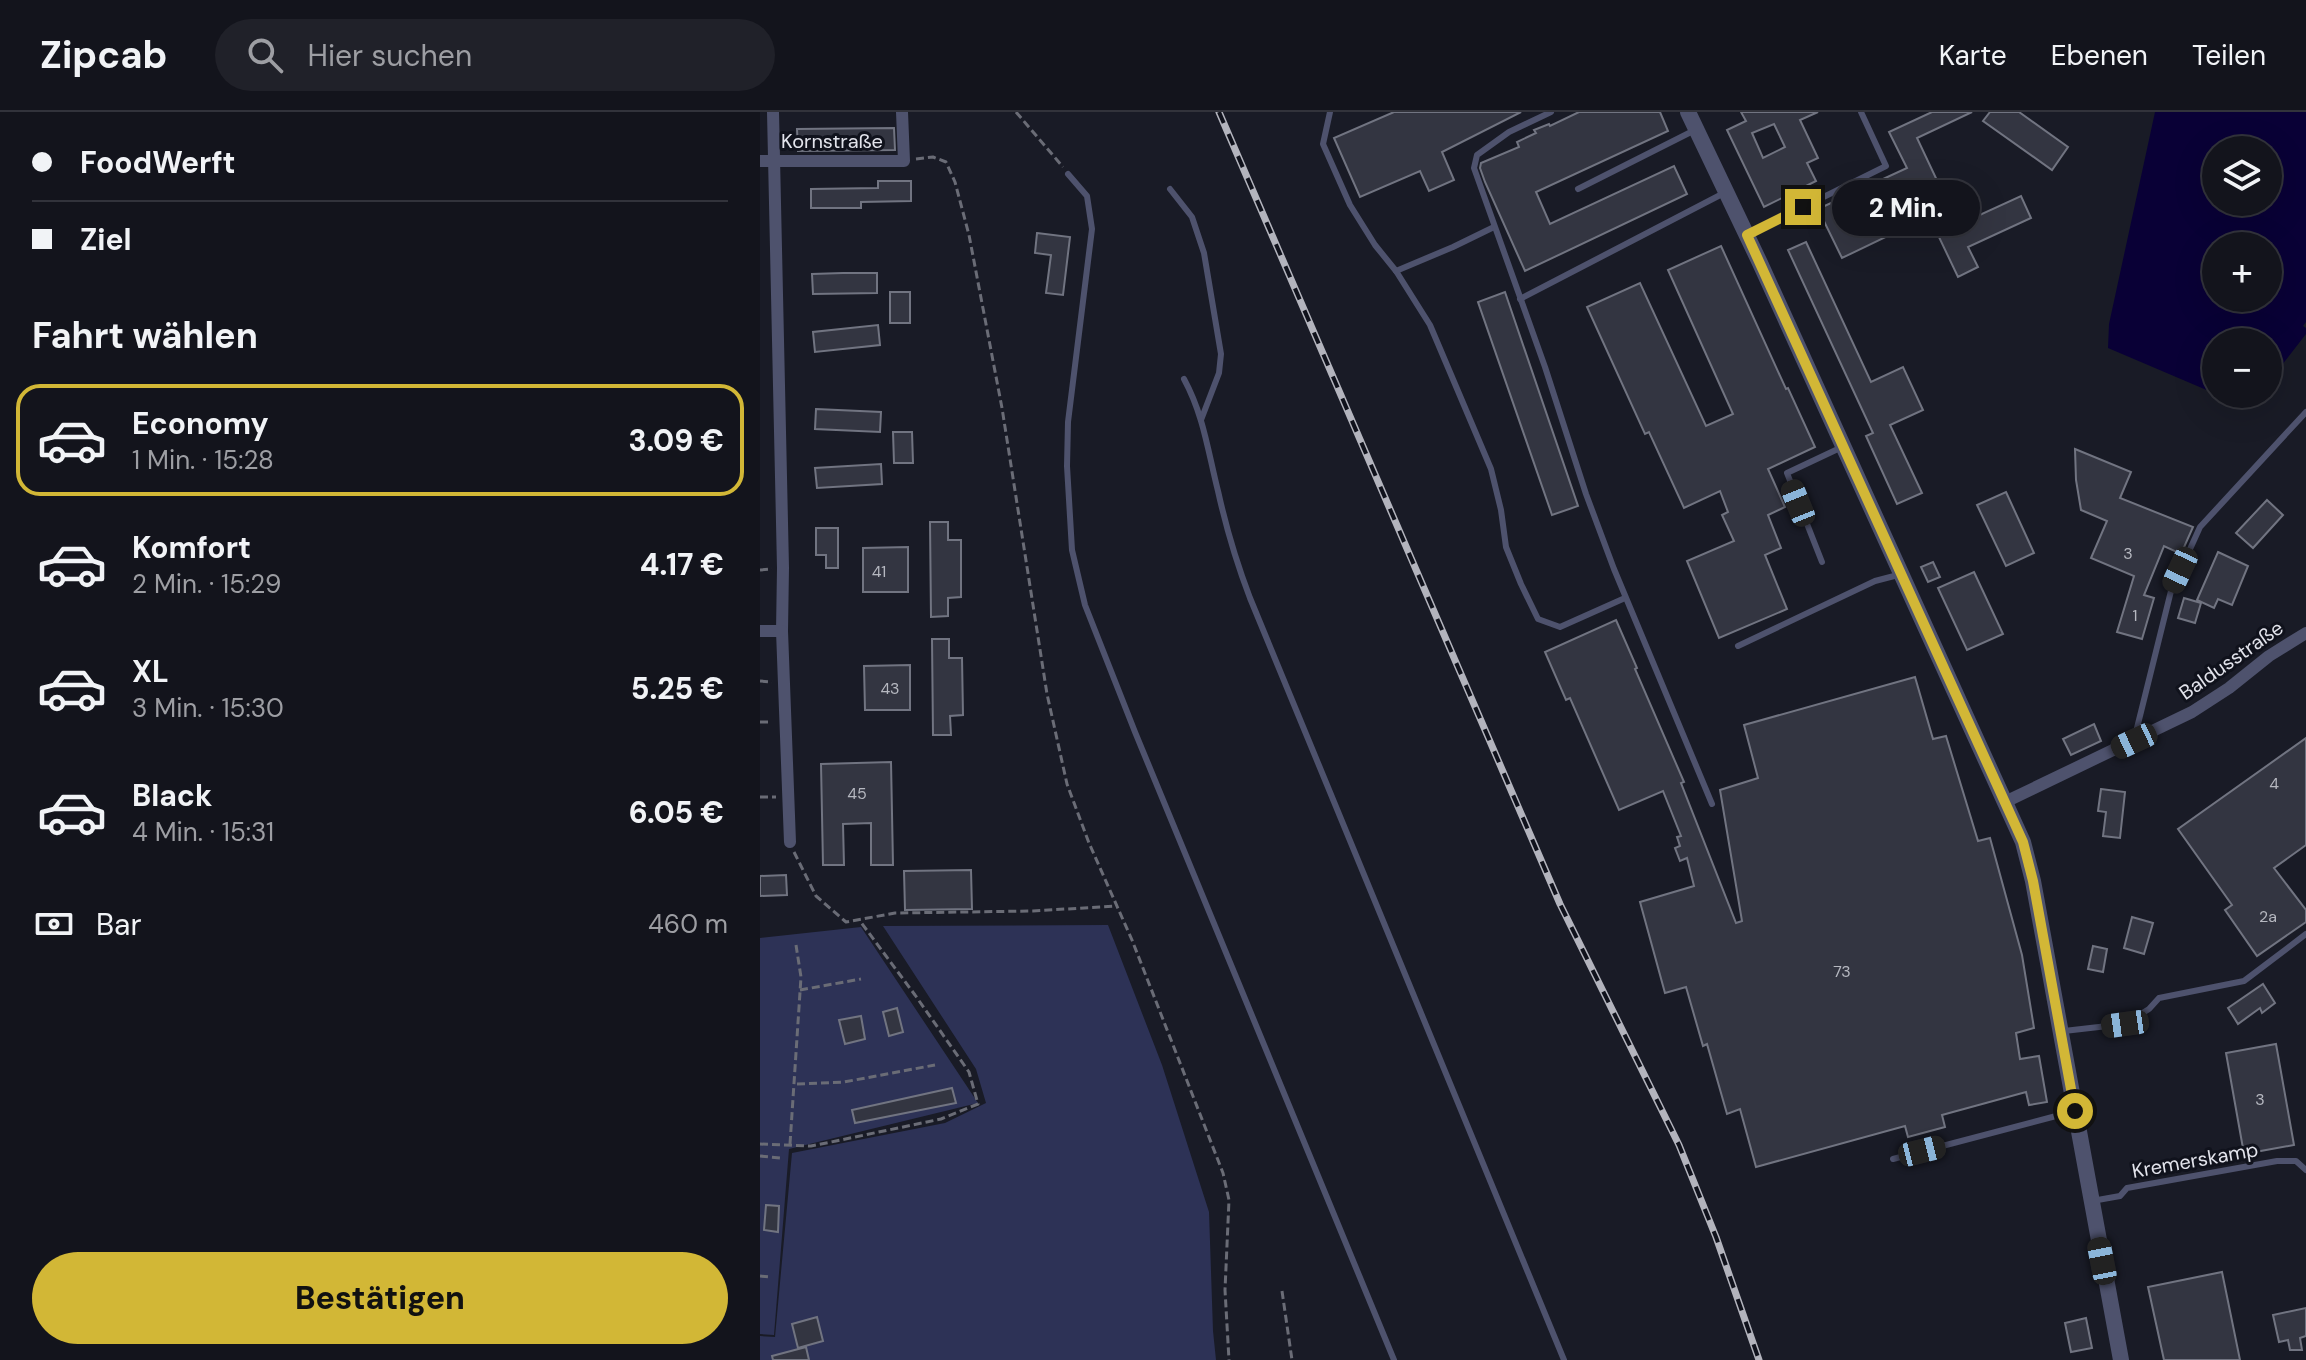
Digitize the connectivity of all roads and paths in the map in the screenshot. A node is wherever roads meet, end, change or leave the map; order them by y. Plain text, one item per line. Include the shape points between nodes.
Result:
1 (773, 112) edge
2 (902, 112) edge
3 (1016, 112) edge
4 (1330, 112) edge
5 (1551, 112) edge
6 (1688, 112) edge
7 (1861, 112) edge
8 (1697, 130) junction
9 (760, 161) edge
10 (774, 161) junction
11 (904, 161) junction
12 (1068, 174) joint
13 (1170, 189) dead end
14 (1578, 189) dead end
15 (1727, 192) junction
16 (1494, 227) junction
17 (1747, 235) junction
18 (1396, 271) junction
19 (1520, 299) junction
20 (1184, 379) dead end
21 (2306, 412) edge
22 (1201, 420) junction
23 (1844, 447) junction
24 (1822, 562) dead end
25 (1901, 574) junction
26 (1625, 598) junction
27 (760, 631) edge
28 (782, 631) junction
29 (2305, 635) edge
30 (1738, 646) dead end
31 (2134, 741) junction
32 (2005, 802) junction
33 (1712, 804) dead end
34 (790, 842) joint
35 (1116, 906) junction
36 (860, 921) junction
37 (2306, 934) edge
38 (796, 945) dead end
39 (861, 979) dead end
40 (800, 990) junction
41 (2060, 1032) junction
42 (935, 1065) dead end
43 (795, 1084) junction
44 (2075, 1111) junction
45 (760, 1144) edge
46 (790, 1145) junction
47 (760, 1156) edge
48 (781, 1158) dead end
49 (1893, 1159) dead end
50 (2306, 1170) edge
51 (2091, 1201) junction
52 (760, 1276) edge
53 (770, 1277) dead end
54 (1282, 1291) dead end
55 (1229, 1360) edge
56 (1292, 1360) edge
57 (1394, 1360) edge
58 (1564, 1360) edge
59 (2121, 1360) edge

1 - 10 street
2 - 11 street
3 - 12 path
4 - 18 lane via 1323,144 1350,205
5 - 16 lane via 1477,155 1474,168
6 - 8 street
7 - 17 lane via 1886,166
8 - 14 lane
8 - 15 street
9 - 10 street, Kornstraße
10 - 11 street, Kornstraße
10 - 28 street
11 - 35 path via 933,157 946,162 955,182 1002,408 1047,694 1067,784
12 - 57 lane via 1087,196 1092,229 1067,466 1072,550 1085,605
13 - 22 lane via 1192,217 1204,253 1221,354
15 - 17 street
15 - 19 lane
16 - 18 lane
16 - 19 lane
17 - 23 street
18 - 26 lane via 1430,325 1491,469 1506,547 1538,619 1560,627
19 - 26 lane
20 - 22 lane
21 - 31 lane via 2200,527 2171,591
22 - 58 lane via 1239,570
23 - 24 lane via 1787,473
23 - 25 street
25 - 30 lane via 1875,581
25 - 32 street
26 - 33 lane
27 - 28 street
28 - 34 street
29 - 31 street, Baldusstraße via 2192,712
31 - 32 street, Baldusstraße
32 - 41 street via 2033,881
34 - 36 path via 816,896 846,922
35 - 36 path via 895,913
35 - 55 path via 1226,1187
36 - 46 path via 969,1072 978,1104 891,1131
37 - 41 lane via 2244,981 2159,998 2125,1024
38 - 40 path
39 - 40 path
40 - 43 path
41 - 44 street
42 - 43 path via 844,1082
43 - 46 path
44 - 49 lane
44 - 51 street
45 - 46 path
47 - 48 path
50 - 51 lane, Kremerskamp via 2296,1161 2277,1161 2127,1188 2120,1196
51 - 59 street
52 - 53 path
54 - 56 path

